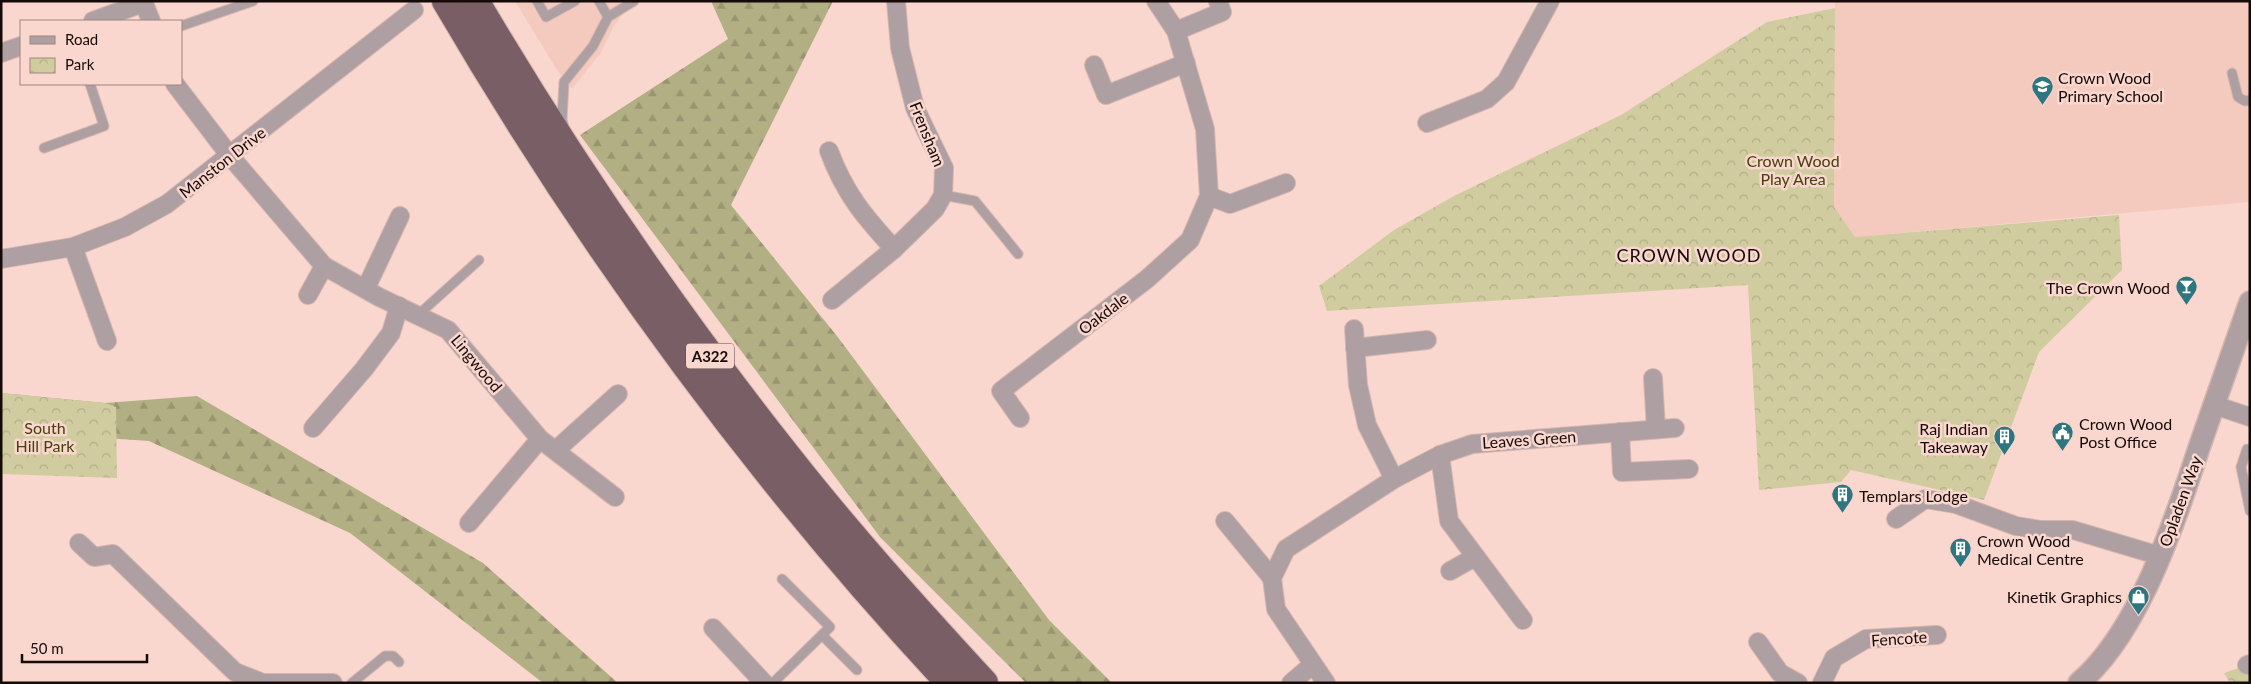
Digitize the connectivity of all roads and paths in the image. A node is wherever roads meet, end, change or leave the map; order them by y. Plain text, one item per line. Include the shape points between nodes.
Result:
1 (253, 1) edge
2 (446, 1) edge
3 (475, 1) edge
4 (537, 1) edge
5 (575, 1) edge
6 (599, 1) edge
7 (634, 1) edge
8 (896, 1) edge
9 (1156, 1) edge
10 (1218, 1) edge
11 (1550, 1) edge
12 (143, 2) edge
13 (414, 10) dead end
14 (608, 17) junction
15 (96, 20) edge
16 (151, 20) edge
17 (182, 26) edge
18 (1176, 32) junction
19 (20, 46) edge
20 (1, 53) edge
21 (1186, 63) junction
22 (1094, 65) dead end
23 (2232, 73) dead end
24 (90, 85) edge
25 (176, 85) edge
26 (2250, 100) edge
27 (1428, 124) dead end
28 (44, 148) dead end
29 (829, 151) dead end
30 (230, 156) junction
31 (573, 160) junction
32 (1286, 182) dead end
33 (943, 195) junction
34 (1209, 196) junction
35 (400, 216) dead end
36 (73, 246) junction
37 (894, 249) junction
38 (1018, 254) dead end
39 (1, 259) edge
40 (479, 260) dead end
41 (324, 266) junction
42 (366, 288) junction
43 (308, 295) dead end
44 (832, 300) dead end
45 (2250, 302) edge
46 (398, 306) junction
47 (418, 316) junction
48 (1354, 329) dead end
49 (1427, 340) dead end
50 (107, 341) dead end
51 (1355, 348) junction
52 (1653, 378) dead end
53 (618, 394) dead end
54 (2214, 405) junction
55 (2250, 417) edge
56 (1020, 418) dead end
57 (313, 428) dead end
58 (1675, 428) dead end
59 (1656, 429) junction
60 (1620, 432) junction
61 (540, 439) junction
62 (2247, 449) dead end
63 (556, 450) junction
64 (1440, 455) junction
65 (1689, 469) dead end
66 (1394, 479) junction
67 (616, 498) dead end
68 (2250, 511) edge
69 (1896, 519) dead end
70 (1225, 521) dead end
71 (469, 524) dead end
72 (79, 542) dead end
73 (2160, 556) junction
74 (1475, 558) junction
75 (1450, 571) dead end
76 (1272, 578) junction
77 (782, 579) dead end
78 (1523, 620) dead end
79 (713, 628) dead end
80 (822, 635) junction
81 (1936, 635) dead end
82 (1758, 642) dead end
83 (399, 662) dead end
84 (1312, 666) junction
85 (857, 670) dead end
86 (755, 680) edge
87 (332, 683) edge
88 (352, 683) edge
89 (773, 683) edge
90 (950, 683) edge
91 (984, 683) edge
92 (1291, 683) edge
93 (1326, 683) edge
94 (1798, 683) edge
95 (1822, 683) edge
96 (2079, 683) edge

1 - 17 lane
2 - 90 highway, A322 via 549,168 689,371 824,541
3 - 31 highway, A322
4 - 5 lane via 546,17
6 - 14 lane
7 - 14 lane
8 - 33 street, Frensham via 900,48 916,108 944,168
9 - 18 street, Oakdale
10 - 18 street via 1222,12
11 - 27 street via 1506,82 1487,99
12 - 15 street
12 - 16 street
13 - 30 street, Manston Drive
14 - 31 lane via 592,46 564,82 562,120
18 - 21 street, Oakdale
19 - 20 street
21 - 22 street via 1106,95
21 - 34 street, Oakdale via 1205,129
23 - 26 lane via 2238,97
24 - 28 lane via 104,126
25 - 30 street, Lingwood
29 - 37 street via 840,179 864,215
30 - 36 street, Manston Drive via 167,204 125,227
30 - 41 street, Lingwood
31 - 91 highway, A322 via 701,344 788,457 859,543
32 - 34 street via 1230,204
33 - 37 street via 935,209
33 - 38 lane via 975,201
34 - 56 street, Oakdale via 1190,240 1147,279 1001,391
35 - 42 street
36 - 39 street, Manston Drive
36 - 50 street
37 - 44 street
40 - 47 lane
41 - 42 street, Lingwood
41 - 43 street
42 - 46 street, Lingwood
45 - 54 street, Opladen Way
46 - 47 street, Lingwood
46 - 57 street via 390,333
47 - 61 street, Lingwood via 448,330
48 - 51 street
49 - 51 street
51 - 66 street via 1358,385 1367,425
52 - 59 street
53 - 63 street
54 - 55 street
54 - 73 street, Opladen Way
58 - 59 street, Leaves Green
59 - 60 street, Leaves Green
60 - 64 street, Leaves Green via 1472,444
60 - 65 street via 1622,472
61 - 63 street, Lingwood
61 - 71 street
62 - 68 lane via 2241,467
63 - 67 street, Lingwood
64 - 66 street, Leaves Green
64 - 74 street via 1449,521
66 - 76 street, Leaves Green via 1286,549
69 - 73 street via 1924,499 1956,504 2016,526 2073,530
70 - 76 street
72 - 87 street via 94,557 112,554 235,672 263,683
73 - 96 street, Opladen Way via 2138,604 2109,648
74 - 75 street
74 - 78 street
76 - 84 street via 1276,609
77 - 80 lane via 830,627
79 - 86 street
80 - 85 lane
80 - 89 lane
81 - 95 street, Fencote via 1866,639 1834,658
82 - 94 street via 1780,673
83 - 88 lane via 393,656 385,656
84 - 92 street
84 - 93 street

